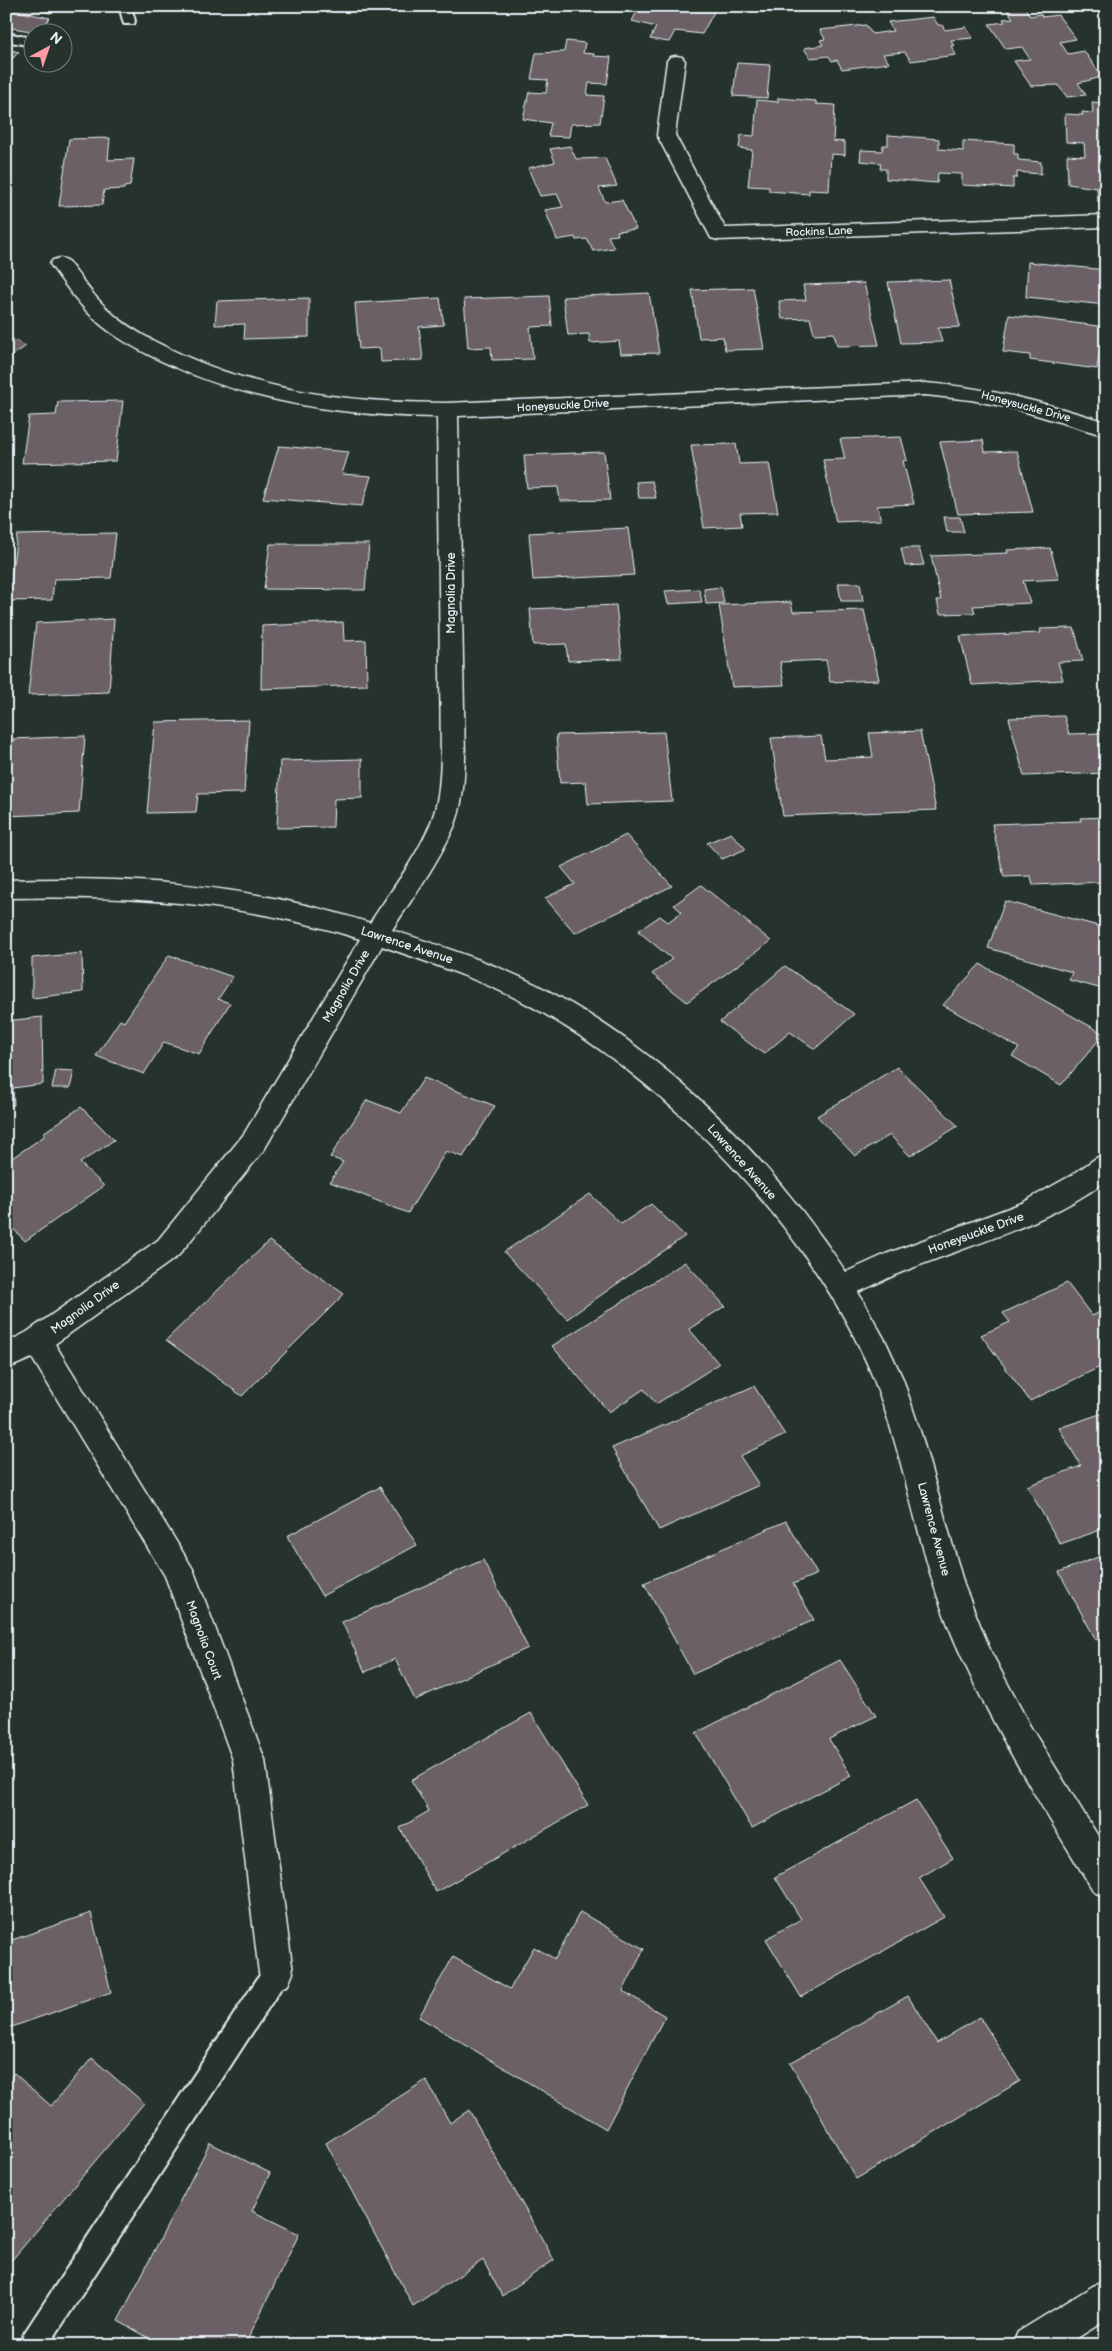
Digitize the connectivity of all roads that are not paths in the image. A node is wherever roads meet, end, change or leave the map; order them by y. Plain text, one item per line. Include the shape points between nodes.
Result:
1 (125, 6) edge
2 (129, 21) dead end
3 (6, 36) edge
4 (22, 40) edge
5 (676, 61) dead end
6 (1106, 221) edge
7 (60, 264) dead end
8 (447, 410) junction
9 (1106, 429) edge
10 (6, 889) edge
11 (376, 934) junction
12 (1106, 1166) edge
13 (840, 1287) junction
14 (37, 1341) junction
15 (6, 1357) edge
16 (1106, 1880) edge
17 (276, 1973) joint
18 (1106, 2298) edge
19 (33, 2345) edge
20 (1031, 2345) edge

1 - 2 lane
3 - 4 lane
5 - 6 street, Rockins Lane via 666,135 718,234
7 - 8 street, Honeysuckle Drive via 94,306 119,328 147,346 213,376 320,403 399,410
8 - 9 street, Honeysuckle Drive via 924,389 989,396
8 - 11 street, Magnolia Drive via 451,793 442,826
10 - 11 street, Lawrence Avenue via 98,887 195,893 297,911
11 - 13 street, Lawrence Avenue via 472,967 544,1001 663,1084 704,1120 751,1170 800,1228
11 - 14 street, Magnolia Drive via 254,1142 168,1248
12 - 13 street, Honeysuckle Drive via 1060,1199 1021,1217 895,1263
13 - 16 street, Lawrence Avenue via 875,1349 899,1404 949,1584 974,1651 1014,1729
14 - 15 street, Magnolia Drive
14 - 17 street, Magnolia Court via 178,1569 249,1760
17 - 19 lane
18 - 20 street

